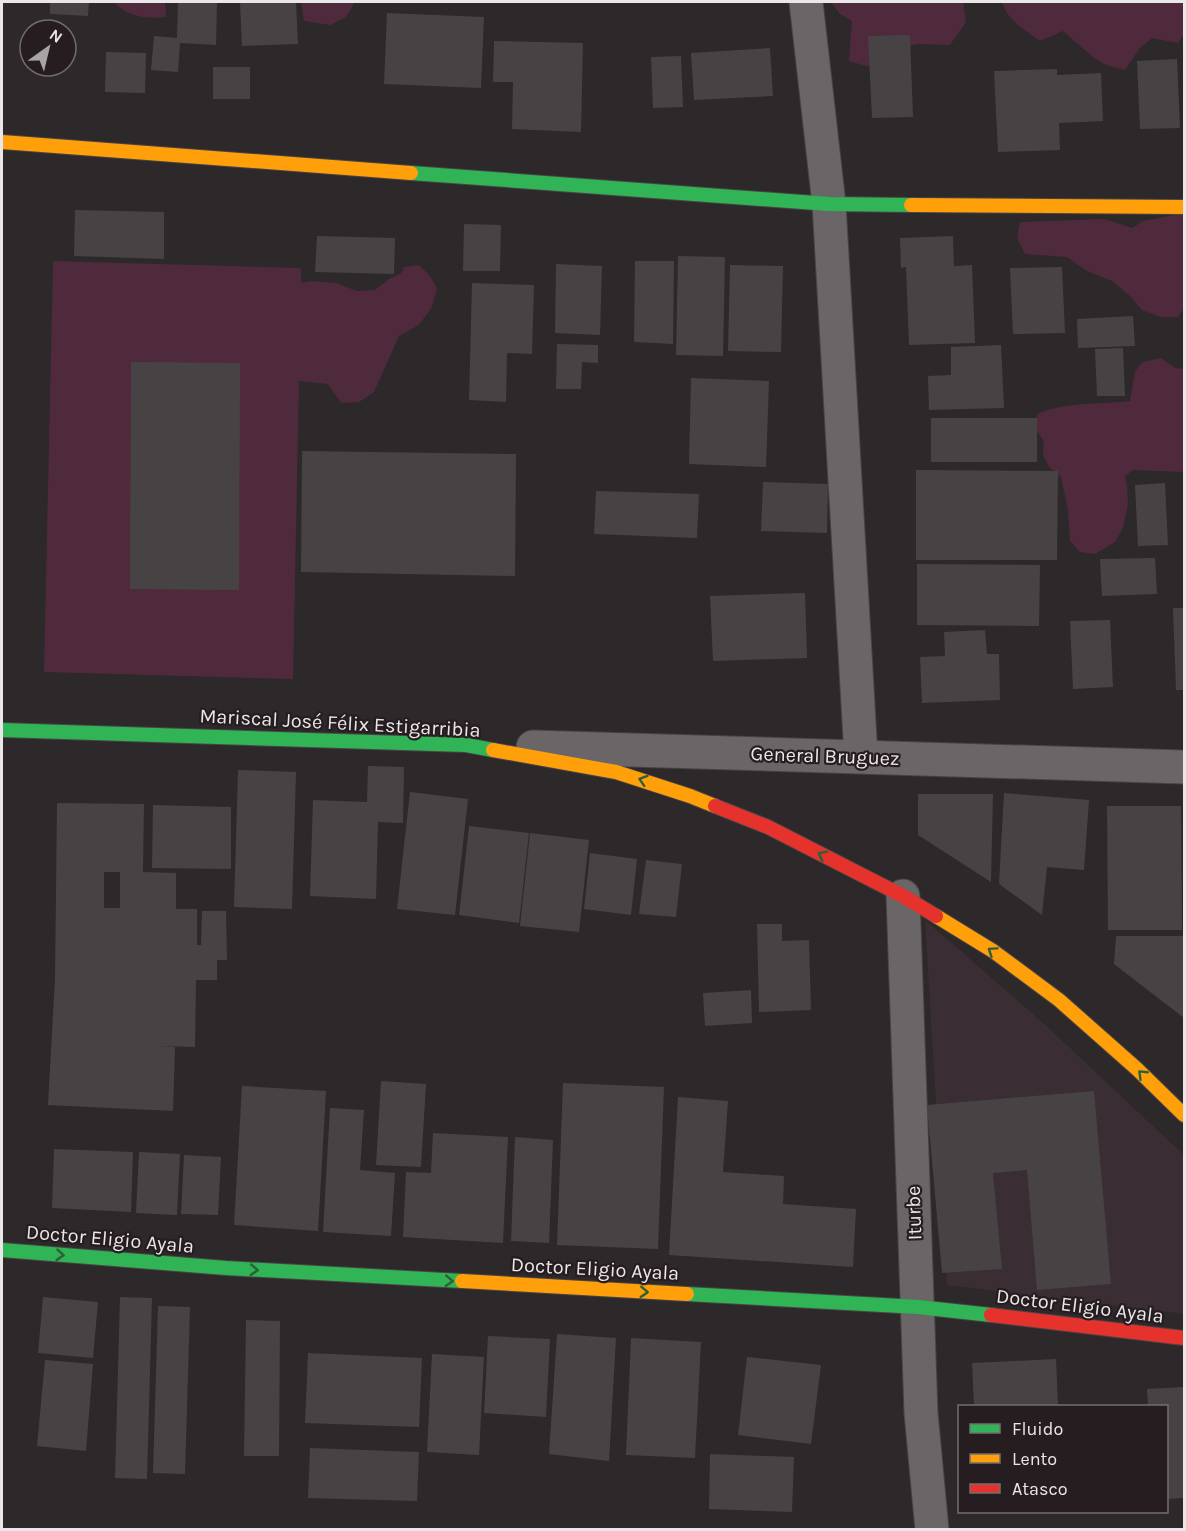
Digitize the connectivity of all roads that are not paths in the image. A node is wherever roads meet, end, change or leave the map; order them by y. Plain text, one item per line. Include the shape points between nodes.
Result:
1 (806, 2) edge
2 (2, 142) edge
3 (829, 204) junction
4 (1185, 207) edge
5 (2, 730) edge
6 (466, 745) junction
7 (861, 756) junction
8 (1185, 767) edge
9 (903, 896) junction
10 (1185, 1115) edge
11 (2, 1234) edge
12 (2, 1250) edge
13 (2, 1257) edge
14 (918, 1307) junction
15 (1185, 1338) edge
16 (932, 1530) edge

1 - 3 street
2 - 3 street
3 - 4 street
3 - 7 street
5 - 6 street, Mariscal José Félix Estigarribia
6 - 7 street, General Bruguez
9 -> 6 street, Mariscal José Félix Estigarribia via 768,827 690,796 616,772
7 - 8 street, General Bruguez
10 -> 9 street, Mariscal José Félix Estigarribia via 1059,1000 993,951
9 - 14 street, Iturbe
11 - 12 street
12 - 13 street
12 -> 14 street, Doctor Eligio Ayala via 226,1268
14 - 15 street, Doctor Eligio Ayala
14 - 16 street, Iturbe via 921,1413

